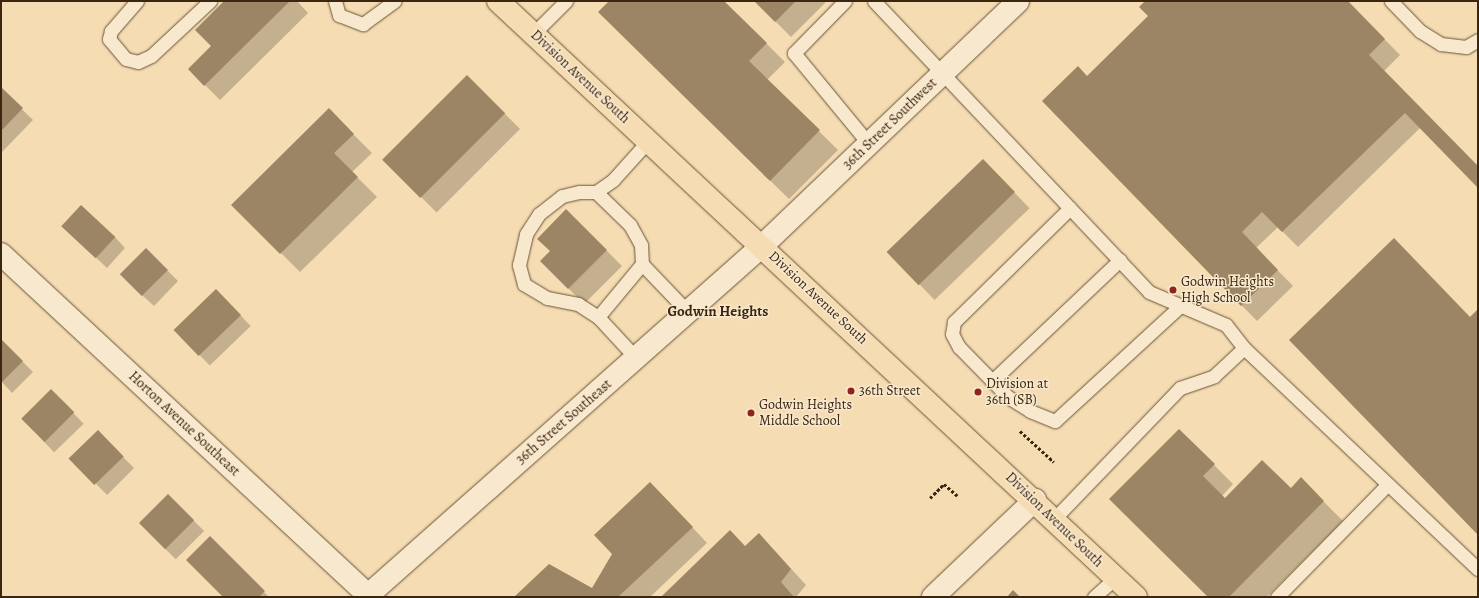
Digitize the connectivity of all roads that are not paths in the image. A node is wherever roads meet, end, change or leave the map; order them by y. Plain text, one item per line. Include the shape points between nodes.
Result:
1 (137, 1) edge
2 (210, 1) edge
3 (335, 1) edge
4 (395, 1) edge
5 (498, 1) edge
6 (566, 1) edge
7 (845, 1) edge
8 (874, 1) edge
9 (1018, 1) edge
10 (1390, 1) edge
11 (533, 34) junction
12 (1478, 40) edge
13 (942, 73) junction
14 (648, 140) junction
15 (869, 144) junction
16 (596, 192) junction
17 (1070, 208) junction
18 (762, 246) junction
19 (1, 254) edge
20 (1120, 260) junction
21 (642, 264) junction
22 (1180, 306) junction
23 (688, 312) junction
24 (598, 317) junction
25 (1244, 348) junction
26 (636, 358) junction
27 (992, 381) junction
28 (1388, 484) junction
29 (1034, 500) junction
30 (1054, 519) junction
31 (1478, 569) edge
32 (1115, 578) junction
33 (367, 596) edge
34 (933, 597) edge
35 (1094, 597) edge
36 (1136, 597) edge
37 (1276, 597) edge

1 - 2 lane via 111,31 109,39 126,59 138,62 151,56
3 - 4 lane via 339,16 363,24
5 - 11 main road, Division Avenue South
6 - 11 lane
7 - 15 lane via 794,53
8 - 13 lane
9 - 13 street, 36th Street Southwest
10 - 12 lane via 1420,31 1441,44 1466,46
11 - 14 main road, Division Avenue South
13 - 15 street, 36th Street Southwest
13 - 17 lane
14 - 16 lane via 613,180
14 - 18 main road, Division Avenue South
15 - 18 street, 36th Street Southwest
16 - 21 lane via 630,225 641,245
16 - 24 lane via 562,196 539,214 526,234 519,265 524,284 547,298 578,304
17 - 20 lane
17 - 27 lane via 954,322 952,334 959,347
18 - 23 street, 36th Street Southeast
18 - 29 main road, Division Avenue South
19 - 33 street, Horton Avenue Southeast
20 - 22 lane via 1149,292
20 - 27 lane
21 - 23 lane
21 - 24 lane
22 - 25 lane via 1226,325
22 - 27 lane via 1055,421 1030,411 1008,397
23 - 26 street, 36th Street Southeast
24 - 26 lane
25 - 28 lane
25 - 30 lane via 1214,376 1180,388
26 - 33 street, 36th Street Southeast
28 - 31 lane
28 - 37 lane
29 - 30 main road, Division Avenue South
29 - 34 street
30 - 32 main road, Division Avenue South
32 - 35 lane
32 - 36 main road, Division Avenue South

